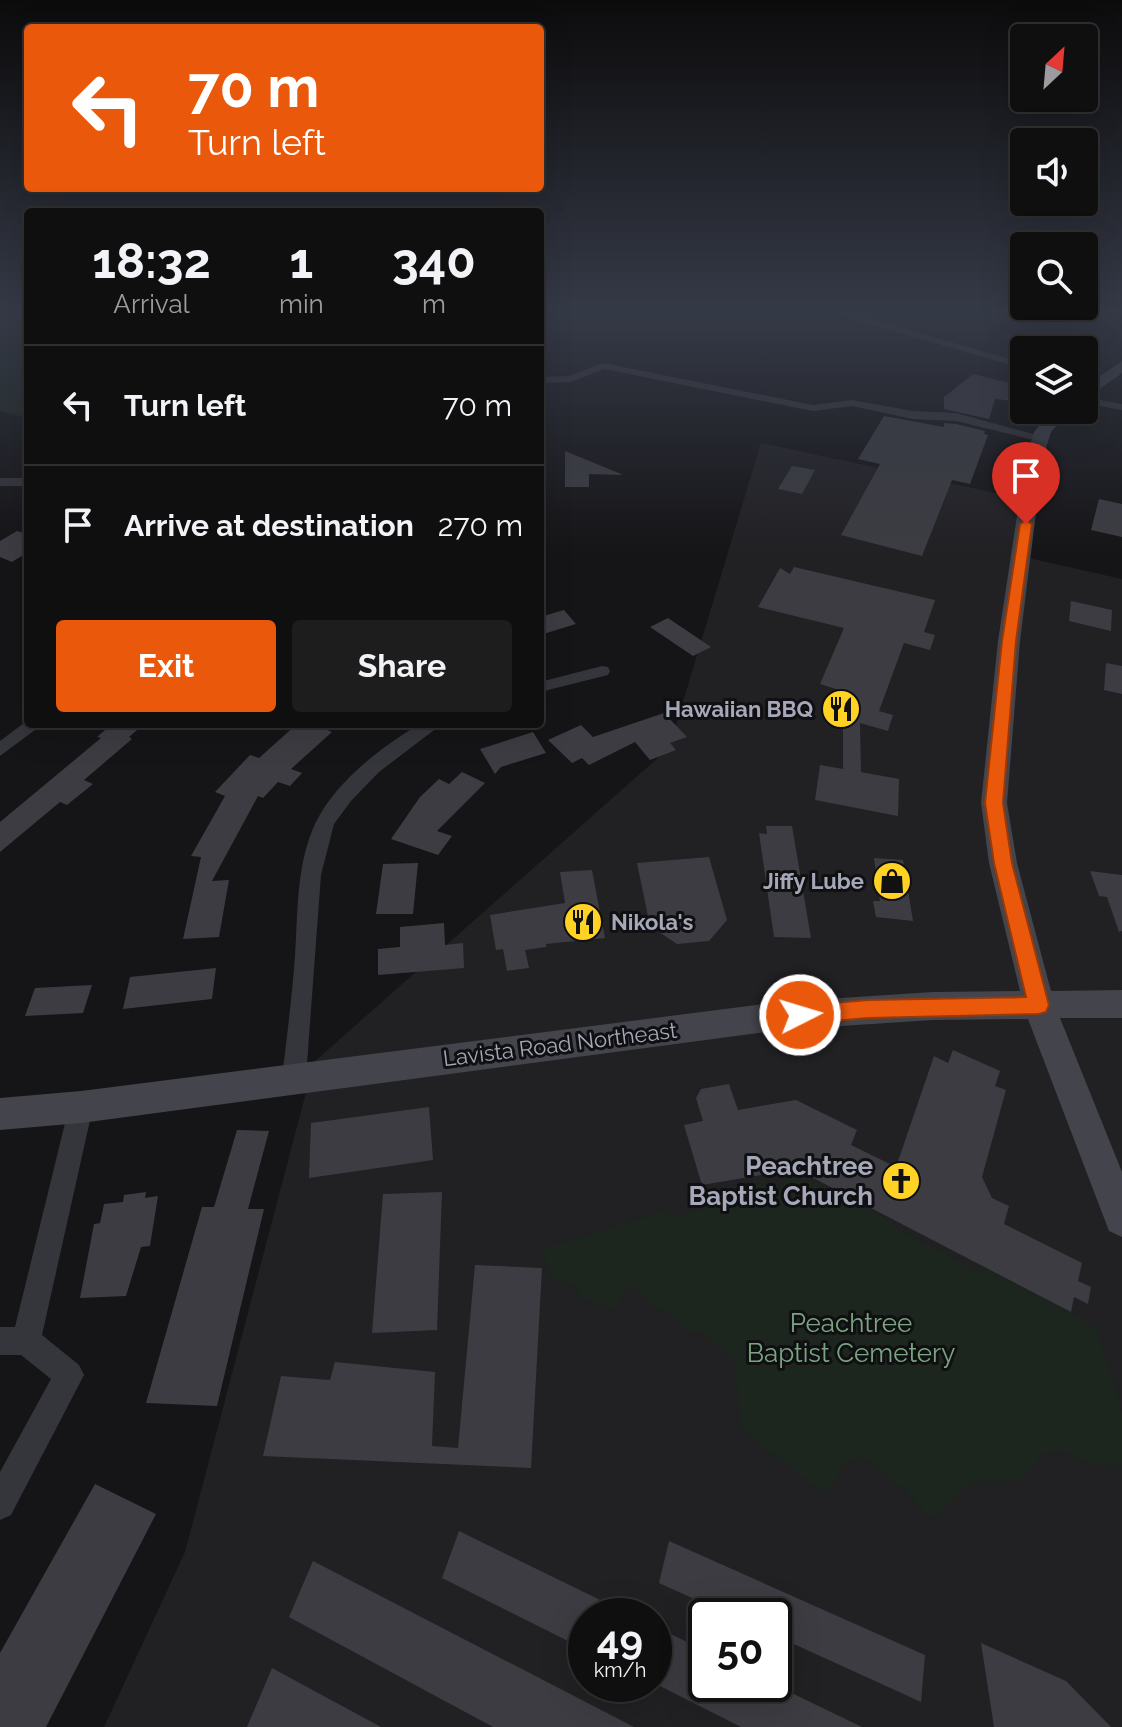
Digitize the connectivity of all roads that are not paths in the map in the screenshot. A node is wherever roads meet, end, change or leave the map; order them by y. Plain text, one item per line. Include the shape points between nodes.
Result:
1 (746, 395) edge
2 (1098, 396) edge
3 (1122, 407) edge
4 (1050, 424) edge
5 (1038, 437) junction
6 (0, 482) edge
7 (24, 482) edge
8 (602, 671) dead end
9 (544, 686) edge
10 (29, 728) edge
11 (428, 728) edge
12 (0, 750) edge
13 (1122, 1004) edge
14 (1039, 1005) junction
15 (294, 1077) junction
16 (81, 1107) junction
17 (0, 1114) edge
18 (1122, 1218) edge
19 (13, 1341) edge
20 (0, 1504) edge

1 - 5 street via 813,408 852,403 956,417
2 - 3 street
4 - 5 main road
5 - 14 main road via 1009,641 994,803 1003,863
6 - 7 street
8 - 9 street
10 - 12 street
11 - 15 street via 355,785 326,821 310,895
13 - 14 main road, Lavista Road Northeast
14 - 15 main road, Lavista Road Northeast via 780,1016
14 - 18 main road
15 - 16 main road, Lavista Road Northeast
16 - 17 main road, Lavista Road Northeast
16 - 19 street
19 - 20 street via 69,1375

